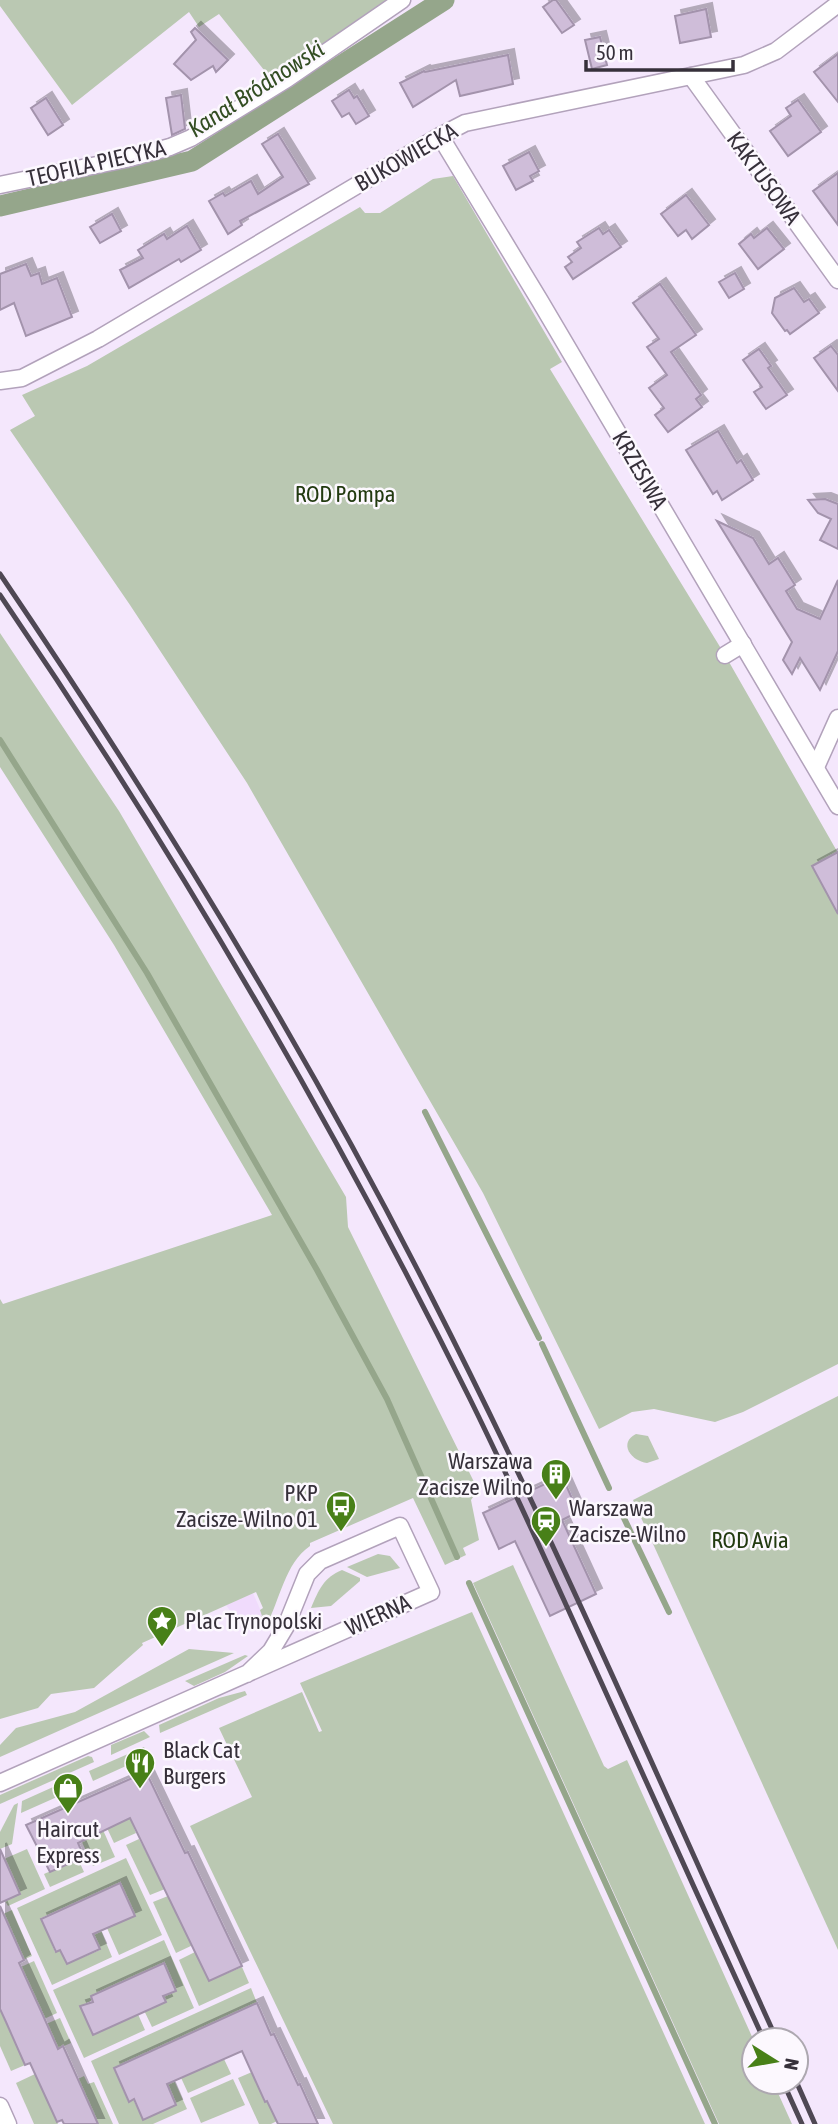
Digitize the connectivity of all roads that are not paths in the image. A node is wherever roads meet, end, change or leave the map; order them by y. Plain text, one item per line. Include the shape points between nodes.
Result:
1 (402, 0) edge
2 (838, 4) edge
3 (691, 76) junction
4 (440, 136) junction
5 (0, 185) edge
6 (838, 280) edge
7 (0, 381) edge
8 (743, 644) junction
9 (725, 655) dead end
10 (838, 718) edge
11 (816, 767) junction
12 (838, 806) edge
13 (247, 1674) junction
14 (0, 1783) edge
15 (0, 2106) edge
16 (8, 2124) edge

1 - 5 street, TEOFILA PIECYKA via 191,138 126,159
2 - 3 street, BUKOWIECKA via 762,59
3 - 4 street, BUKOWIECKA via 465,123
3 - 6 street, KAKTUSOWA
4 - 7 street, BUKOWIECKA via 98,340 22,377
4 - 8 street, KRZESIWA
8 - 9 street
8 - 11 street, KRZESIWA
10 - 11 street
11 - 12 street, KRZESIWA
13 - 13 street, WIERNA via 430,1592 400,1526 320,1561 307,1574 271,1651
13 - 14 street, WIERNA
15 - 16 street

